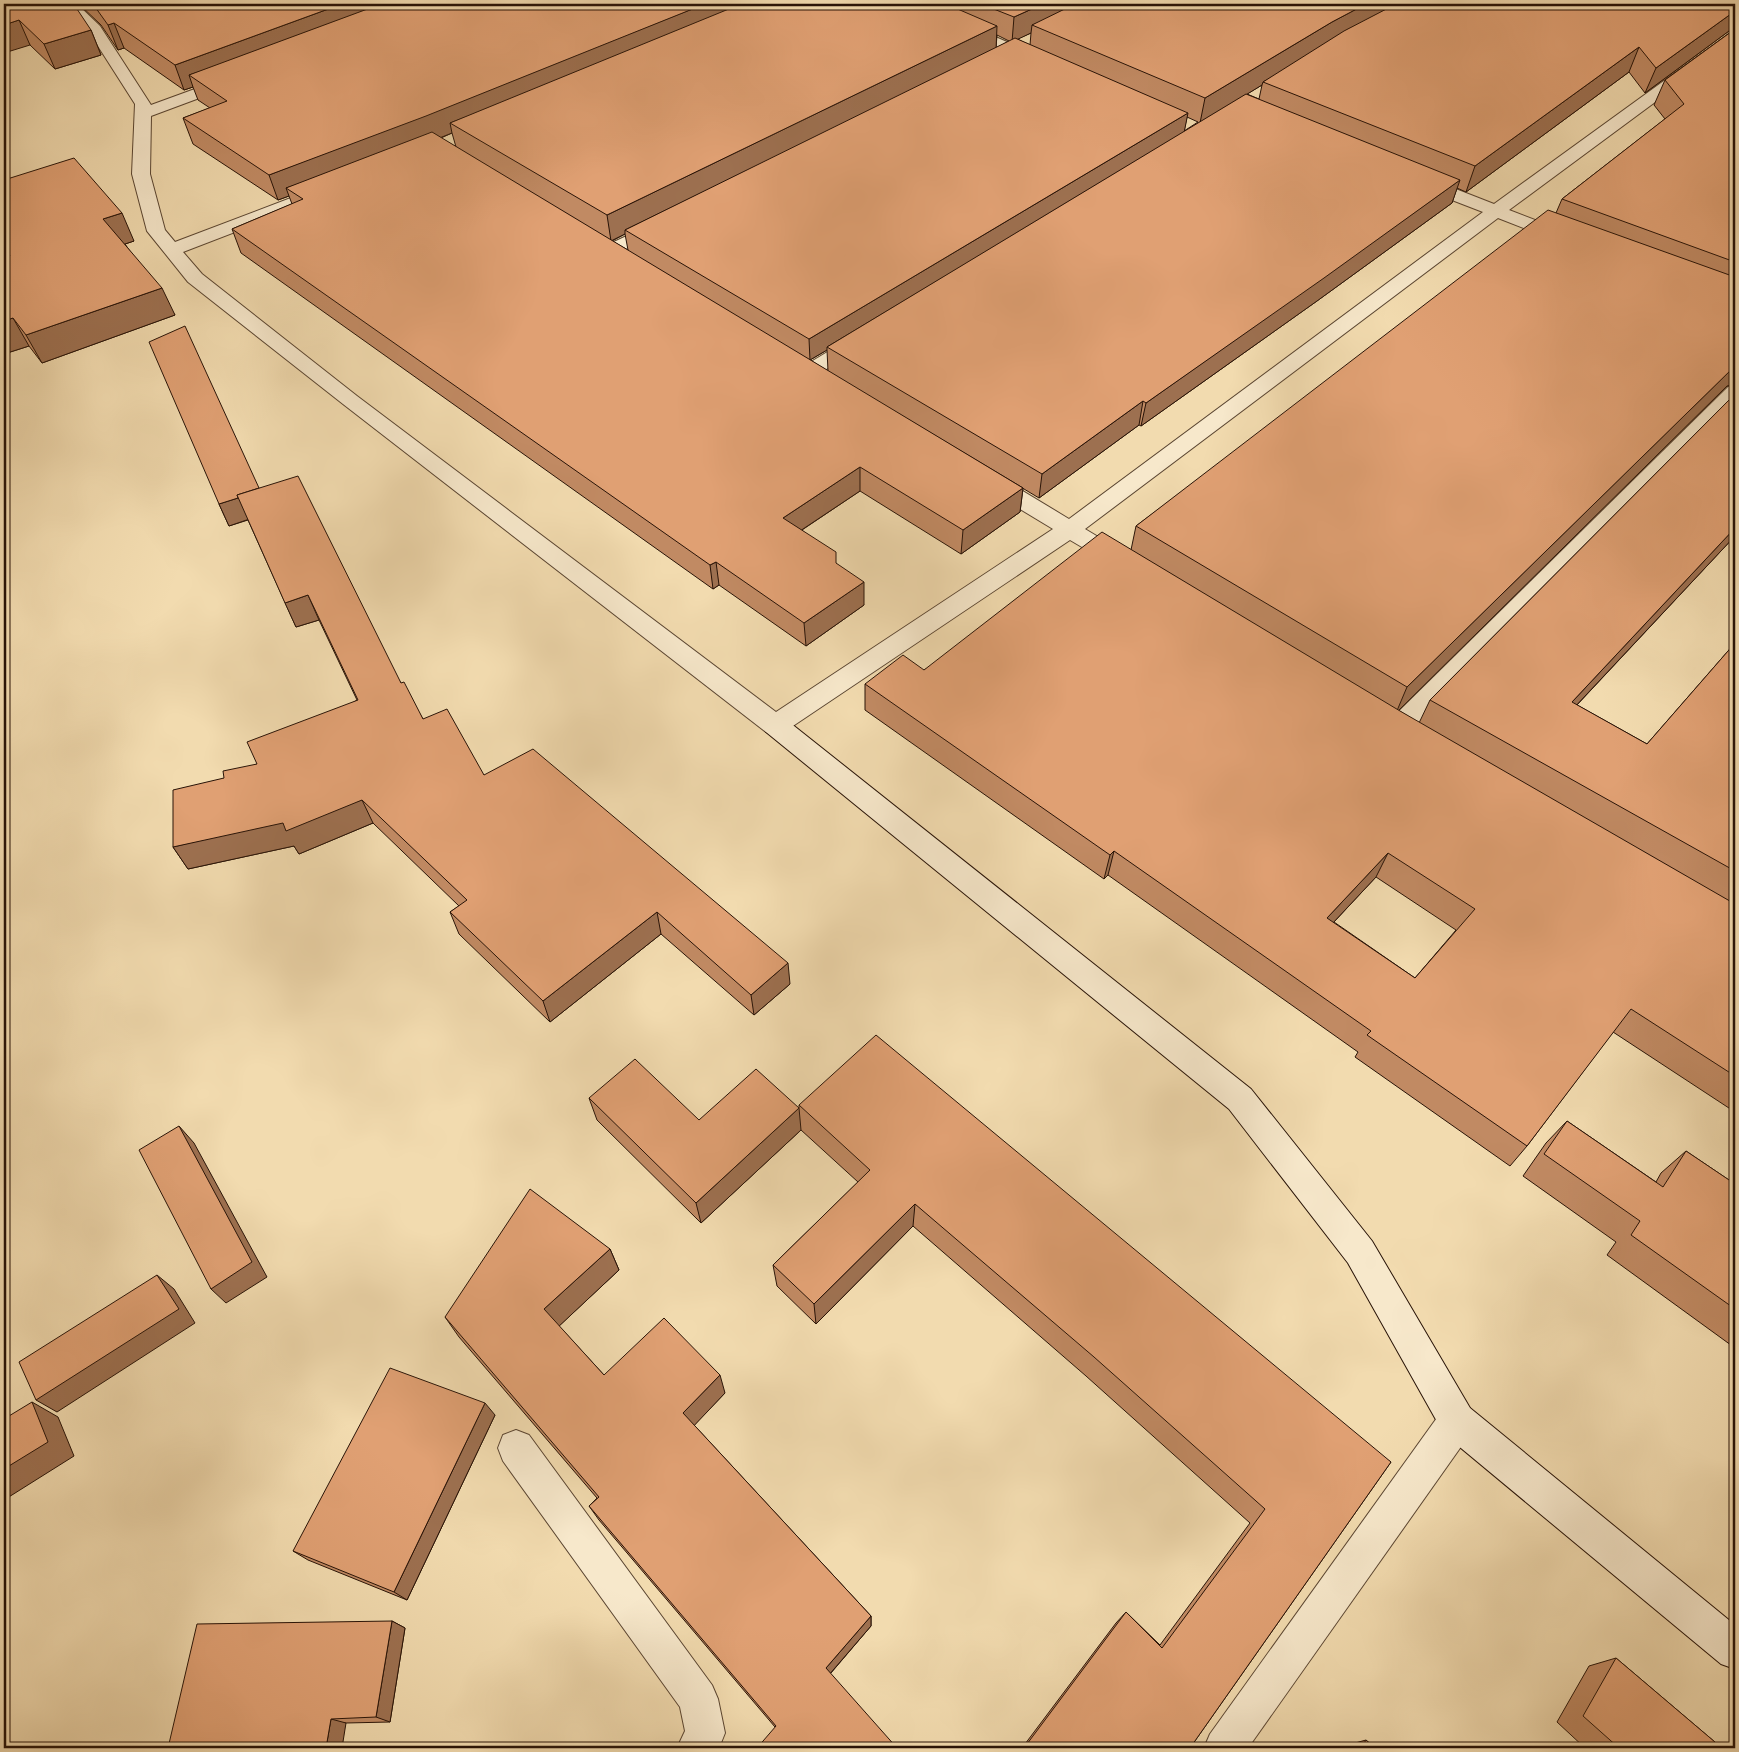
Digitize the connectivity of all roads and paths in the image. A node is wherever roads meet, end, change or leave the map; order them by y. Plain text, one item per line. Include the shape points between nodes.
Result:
1 (69, 4) edge
2 (907, 4) edge
3 (1735, 36) edge
4 (1030, 42) edge
5 (1013, 50) junction
6 (996, 58) edge
7 (1049, 65) edge
8 (245, 76) edge
9 (142, 114) junction
10 (1404, 175) edge
11 (338, 186) edge
12 (1495, 212) junction
13 (672, 220) edge
14 (1578, 243) edge
15 (172, 250) junction
16 (610, 251) edge
17 (875, 331) edge
18 (808, 372) edge
19 (1735, 391) edge
20 (977, 473) edge
21 (1070, 529) junction
22 (1138, 570) edge
23 (775, 725) junction
24 (1399, 728) edge
25 (1457, 1421) junction
26 (516, 1448) dead end
27 (1735, 1650) edge
28 (697, 1748) edge
29 (1224, 1748) edge

1 - 9 street via 95,29 143,104
2 - 5 street
3 - 12 street
4 - 5 street
5 - 6 street
5 - 7 street
8 - 9 street
9 - 15 street via 141,174 156,231
10 - 12 street
11 - 15 street
12 - 14 street
12 - 21 street
13 - 16 street
15 - 23 street via 195,278
17 - 18 street
19 - 24 street
20 - 21 street
21 - 22 street
21 - 23 street
23 - 25 street via 1240,1099 1360,1252
25 - 27 street
25 - 29 street
26 - 28 street via 698,1699 705,1733

